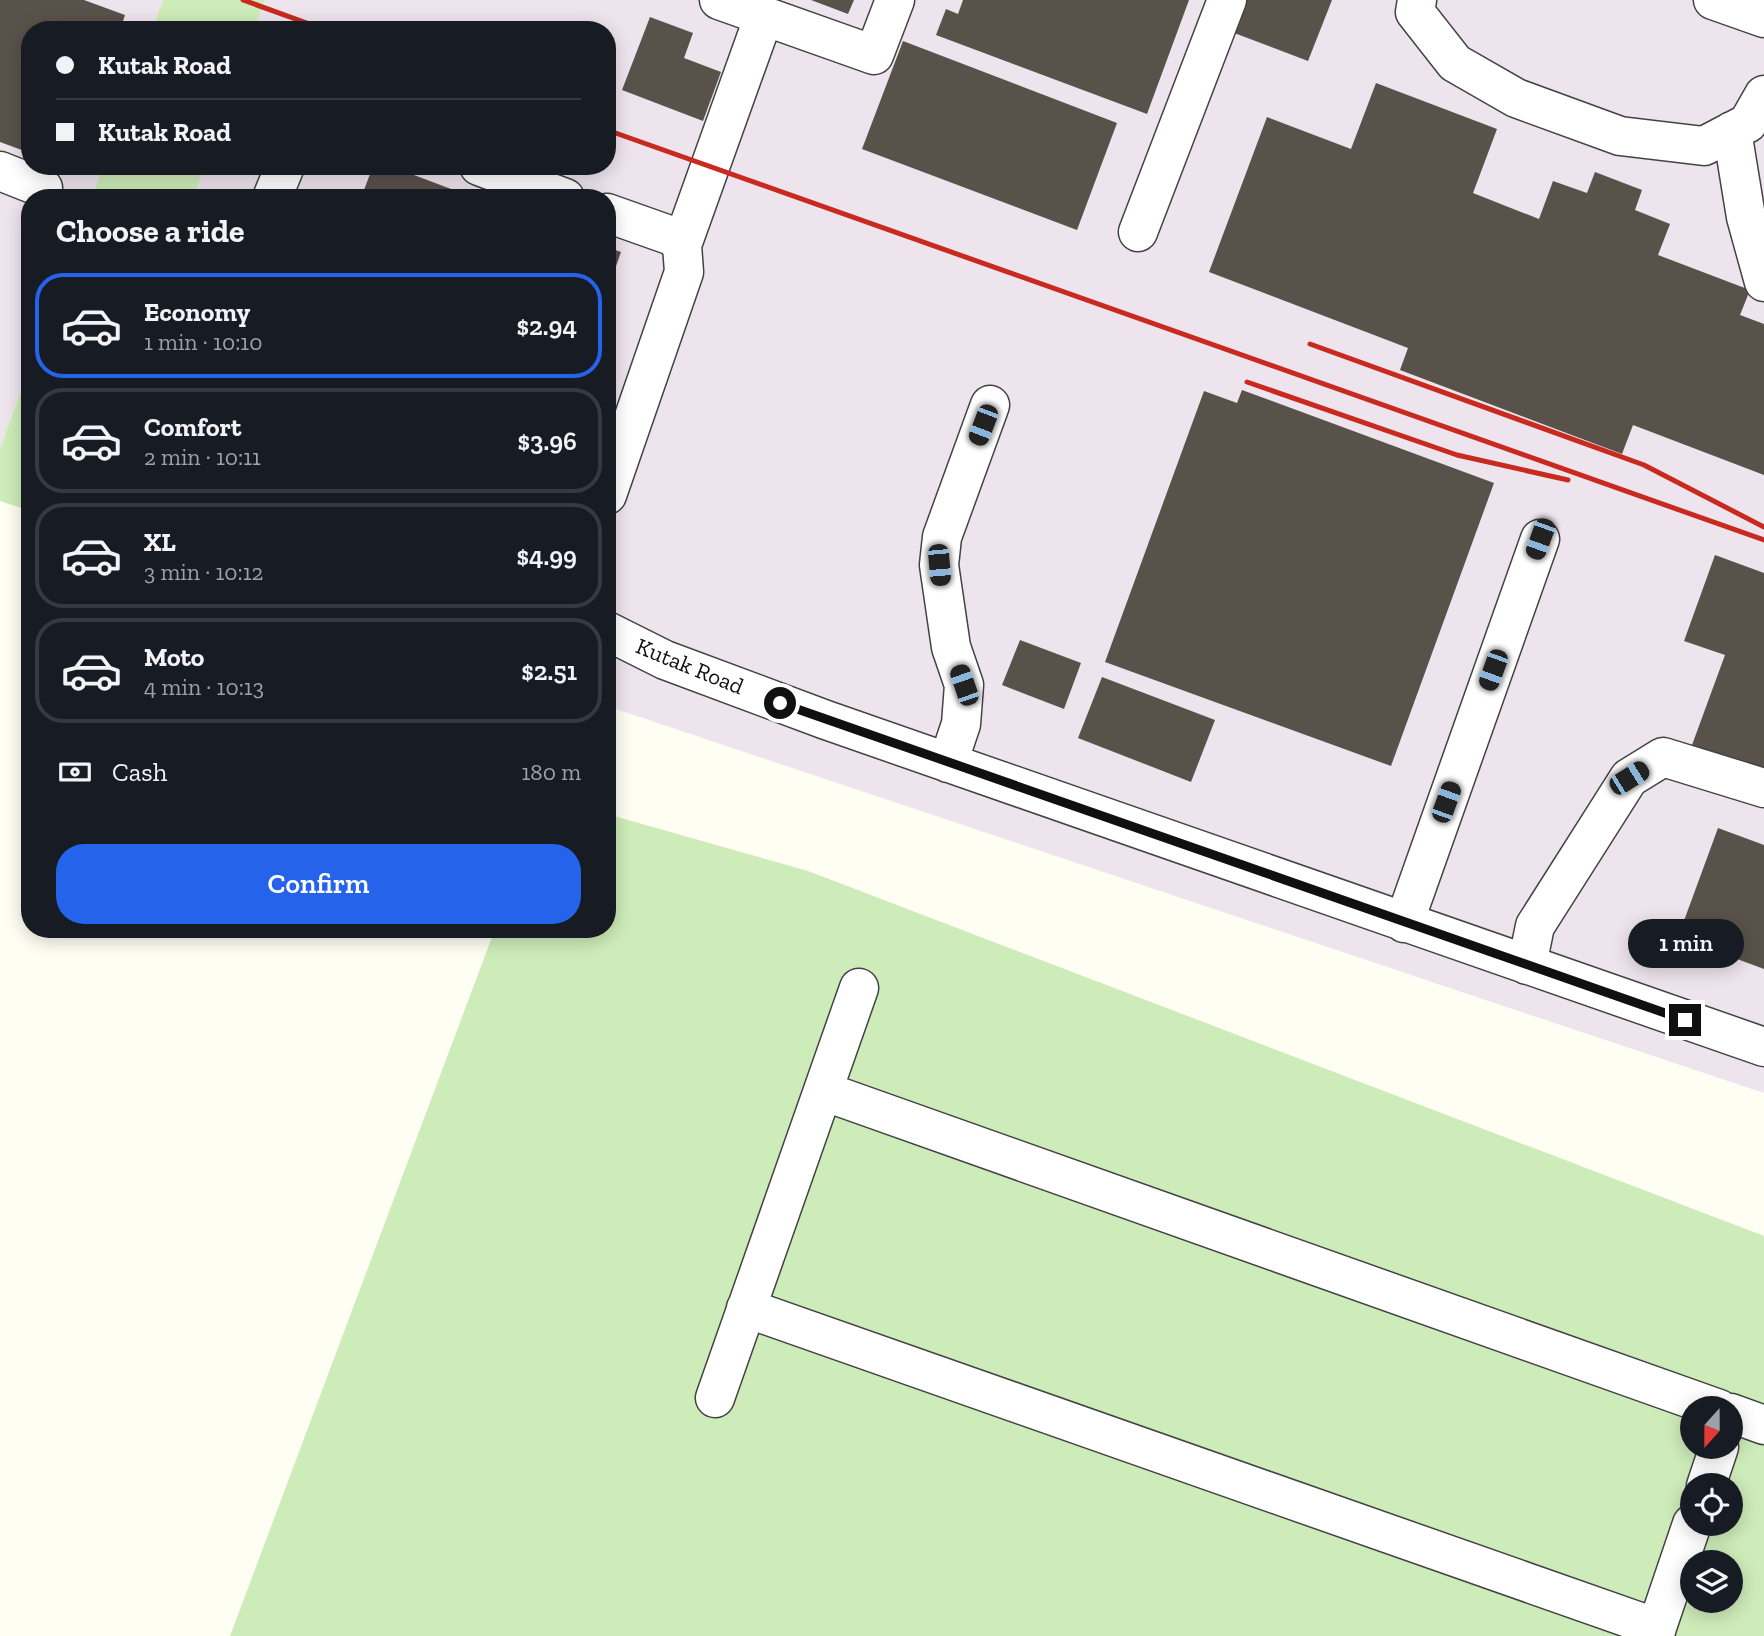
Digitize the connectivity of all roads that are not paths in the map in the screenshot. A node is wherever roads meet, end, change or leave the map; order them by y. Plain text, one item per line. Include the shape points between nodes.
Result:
1 (719, 0) edge
2 (895, 0) edge
3 (1227, 0) edge
4 (1417, 0) edge
5 (1713, 0) edge
6 (764, 16) junction
7 (1764, 18) edge
8 (1764, 95) edge
9 (1732, 131) junction
10 (0, 171) edge
11 (503, 175) edge
12 (43, 188) dead end
13 (541, 189) edge
14 (616, 216) edge
15 (1138, 232) dead end
16 (682, 245) junction
17 (1764, 282) edge
18 (990, 405) dead end
19 (616, 469) edge
20 (1540, 539) dead end
21 (616, 636) edge
22 (948, 763) junction
23 (1764, 788) edge
24 (1404, 923) junction
25 (1527, 965) junction
26 (859, 988) dead end
27 (1764, 1047) edge
28 (823, 1091) junction
29 (746, 1308) junction
30 (1682, 1396) edge
31 (715, 1398) dead end
32 (1743, 1417) edge
33 (1764, 1425) edge
34 (1688, 1536) edge
35 (1655, 1632) edge

1 - 6 street
2 - 6 street via 874,55
3 - 15 street
4 - 9 street via 1415,12 1455,63 1517,98 1620,136 1703,146
5 - 7 street
6 - 16 street
8 - 9 street via 1748,123
9 - 17 street via 1746,217
10 - 12 street
11 - 13 street
14 - 16 street via 672,236
16 - 19 street via 684,272
18 - 22 street via 942,537 939,565 951,647 964,685 961,724
20 - 24 street
21 - 22 street, Kutak Road via 665,660
22 - 24 street, Kutak Road
23 - 25 street via 1663,757 1629,778 1535,926
24 - 25 street, Kutak Road
25 - 27 street, Kutak Road
26 - 28 street
28 - 29 street
28 - 30 street
29 - 31 street
29 - 35 street
32 - 33 street
34 - 35 street

